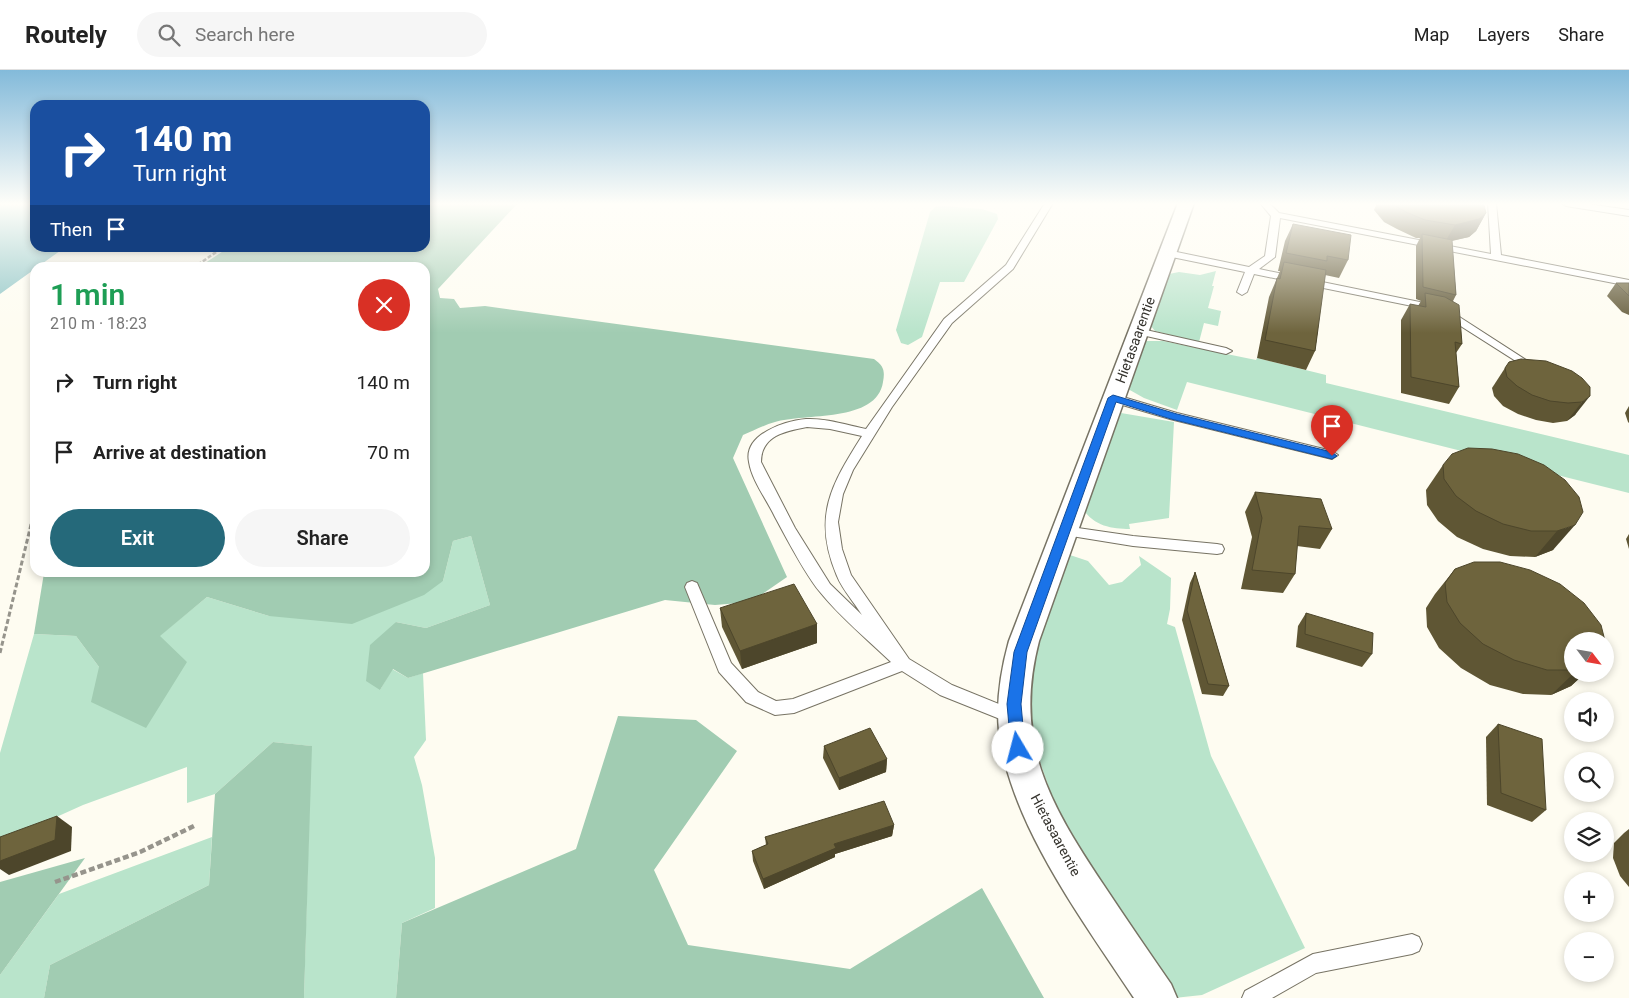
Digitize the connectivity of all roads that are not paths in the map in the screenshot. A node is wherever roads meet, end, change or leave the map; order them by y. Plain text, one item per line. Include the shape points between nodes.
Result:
1 (1023, 246) edge
2 (1170, 246) edge
3 (1272, 246) edge
4 (1439, 246) edge
5 (1495, 246) edge
6 (1167, 253) junction
7 (1496, 257) junction
8 (1250, 270) junction
9 (1629, 282) edge
10 (1242, 292) dead end
11 (1137, 332) junction
12 (1226, 351) dead end
13 (1539, 373) edge
14 (1113, 398) junction
15 (870, 434) junction
16 (1332, 456) dead end
17 (1064, 531) junction
18 (1217, 549) dead end
19 (692, 586) dead end
20 (903, 664) junction
21 (1015, 718) junction
22 (1412, 944) dead end
23 (1156, 998) edge
24 (1252, 998) edge

1 - 15 lane via 1010,267 948,321
2 - 6 street, Hietasaarentie
3 - 8 lane via 1270,257
4 - 7 lane
5 - 7 lane
6 - 8 lane
6 - 11 street, Hietasaarentie
7 - 9 lane
8 - 10 lane
8 - 13 lane via 1440,309
11 - 12 lane
11 - 14 street, Hietasaarentie
14 - 16 lane
14 - 17 street, Hietasaarentie
15 - 20 lane via 836,494 831,522 844,576
15 - 20 lane via 830,425 807,423 790,426 761,441 755,451 755,462 789,530 825,588
17 - 18 lane
17 - 21 street, Hietasaarentie via 1020,652 1014,691
19 - 20 lane via 725,668 752,697 775,708 794,706
20 - 21 lane via 946,690
21 - 23 street, Hietasaarentie via 1022,763 1048,827
22 - 24 lane via 1313,964

